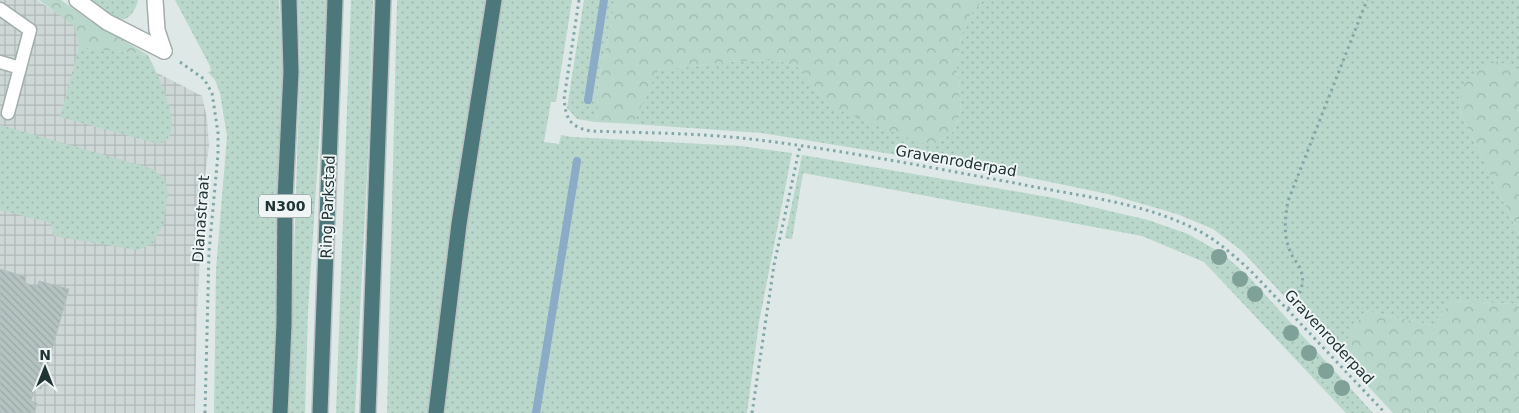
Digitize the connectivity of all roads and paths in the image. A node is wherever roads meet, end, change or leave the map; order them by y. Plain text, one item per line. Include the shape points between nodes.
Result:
1 (77, 0) edge
2 (155, 0) edge
3 (289, 0) edge
4 (335, 0) edge
5 (383, 0) edge
6 (494, 0) edge
7 (579, 0) edge
8 (1367, 0) edge
9 (0, 9) edge
10 (164, 51) junction
11 (0, 62) edge
12 (20, 68) junction
13 (8, 113) dead end
14 (800, 146) junction
15 (1288, 309) junction
16 (205, 413) edge
17 (280, 413) edge
18 (320, 413) edge
19 (368, 413) edge
20 (436, 413) edge
21 (752, 413) edge
22 (1385, 413) edge

1 - 10 street via 108,22
2 - 10 street via 157,30
3 - 17 highway, N300 via 291,72
4 - 18 highway, Ring Parkstad / N300
5 - 19 highway
6 - 20 highway via 459,224
7 - 14 path, Gravenroderpad via 564,99 565,112 574,126 590,131 703,136
8 - 15 path via 1288,201 1284,221 1286,237 1300,268 1302,282 1300,295
9 - 12 lane via 30,30
10 - 16 path, Dianastraat via 204,79 216,108 218,154 209,252
11 - 12 lane
12 - 13 lane
14 - 15 path, Gravenroderpad via 1106,201 1176,221 1197,230 1230,252
14 - 21 path via 774,265
15 - 22 path, Gravenroderpad

